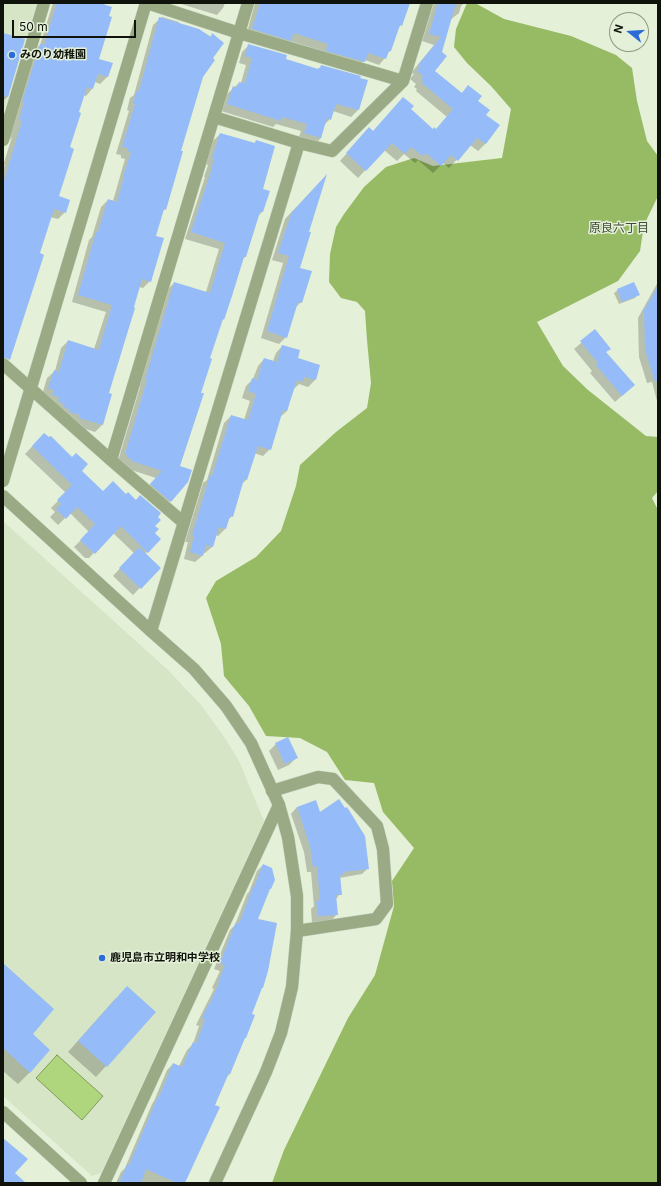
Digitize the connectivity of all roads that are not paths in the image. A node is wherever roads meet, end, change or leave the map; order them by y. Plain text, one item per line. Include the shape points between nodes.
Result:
1 (44, 3) edge
2 (147, 3) edge
3 (248, 3) edge
4 (427, 3) edge
5 (239, 33) junction
6 (404, 81) junction
7 (214, 117) junction
8 (5, 123) edge
9 (3, 140) edge
10 (299, 143) junction
11 (3, 364) edge
12 (31, 389) junction
13 (111, 460) junction
14 (3, 481) edge
15 (3, 496) edge
16 (184, 523) junction
17 (151, 631) junction
18 (272, 792) junction
19 (279, 806) junction
20 (297, 931) junction
21 (3, 1112) edge
22 (81, 1183) edge
23 (104, 1183) edge
24 (215, 1183) edge

1 - 8 street
2 - 5 street
2 - 12 street
3 - 5 street
4 - 6 street
5 - 6 street
5 - 7 street
6 - 10 street via 332,151
7 - 10 street
7 - 13 street
8 - 9 street
10 - 16 street
11 - 12 street
12 - 13 street
12 - 14 street
13 - 16 street
15 - 17 street
16 - 17 street
17 - 18 street via 194,669 226,706 251,742
18 - 19 street
18 - 20 street via 318,777 333,779 377,826 383,849 387,904 376,919
19 - 20 street via 288,837 297,896
19 - 23 street
20 - 24 street via 292,987 282,1033
21 - 22 street

